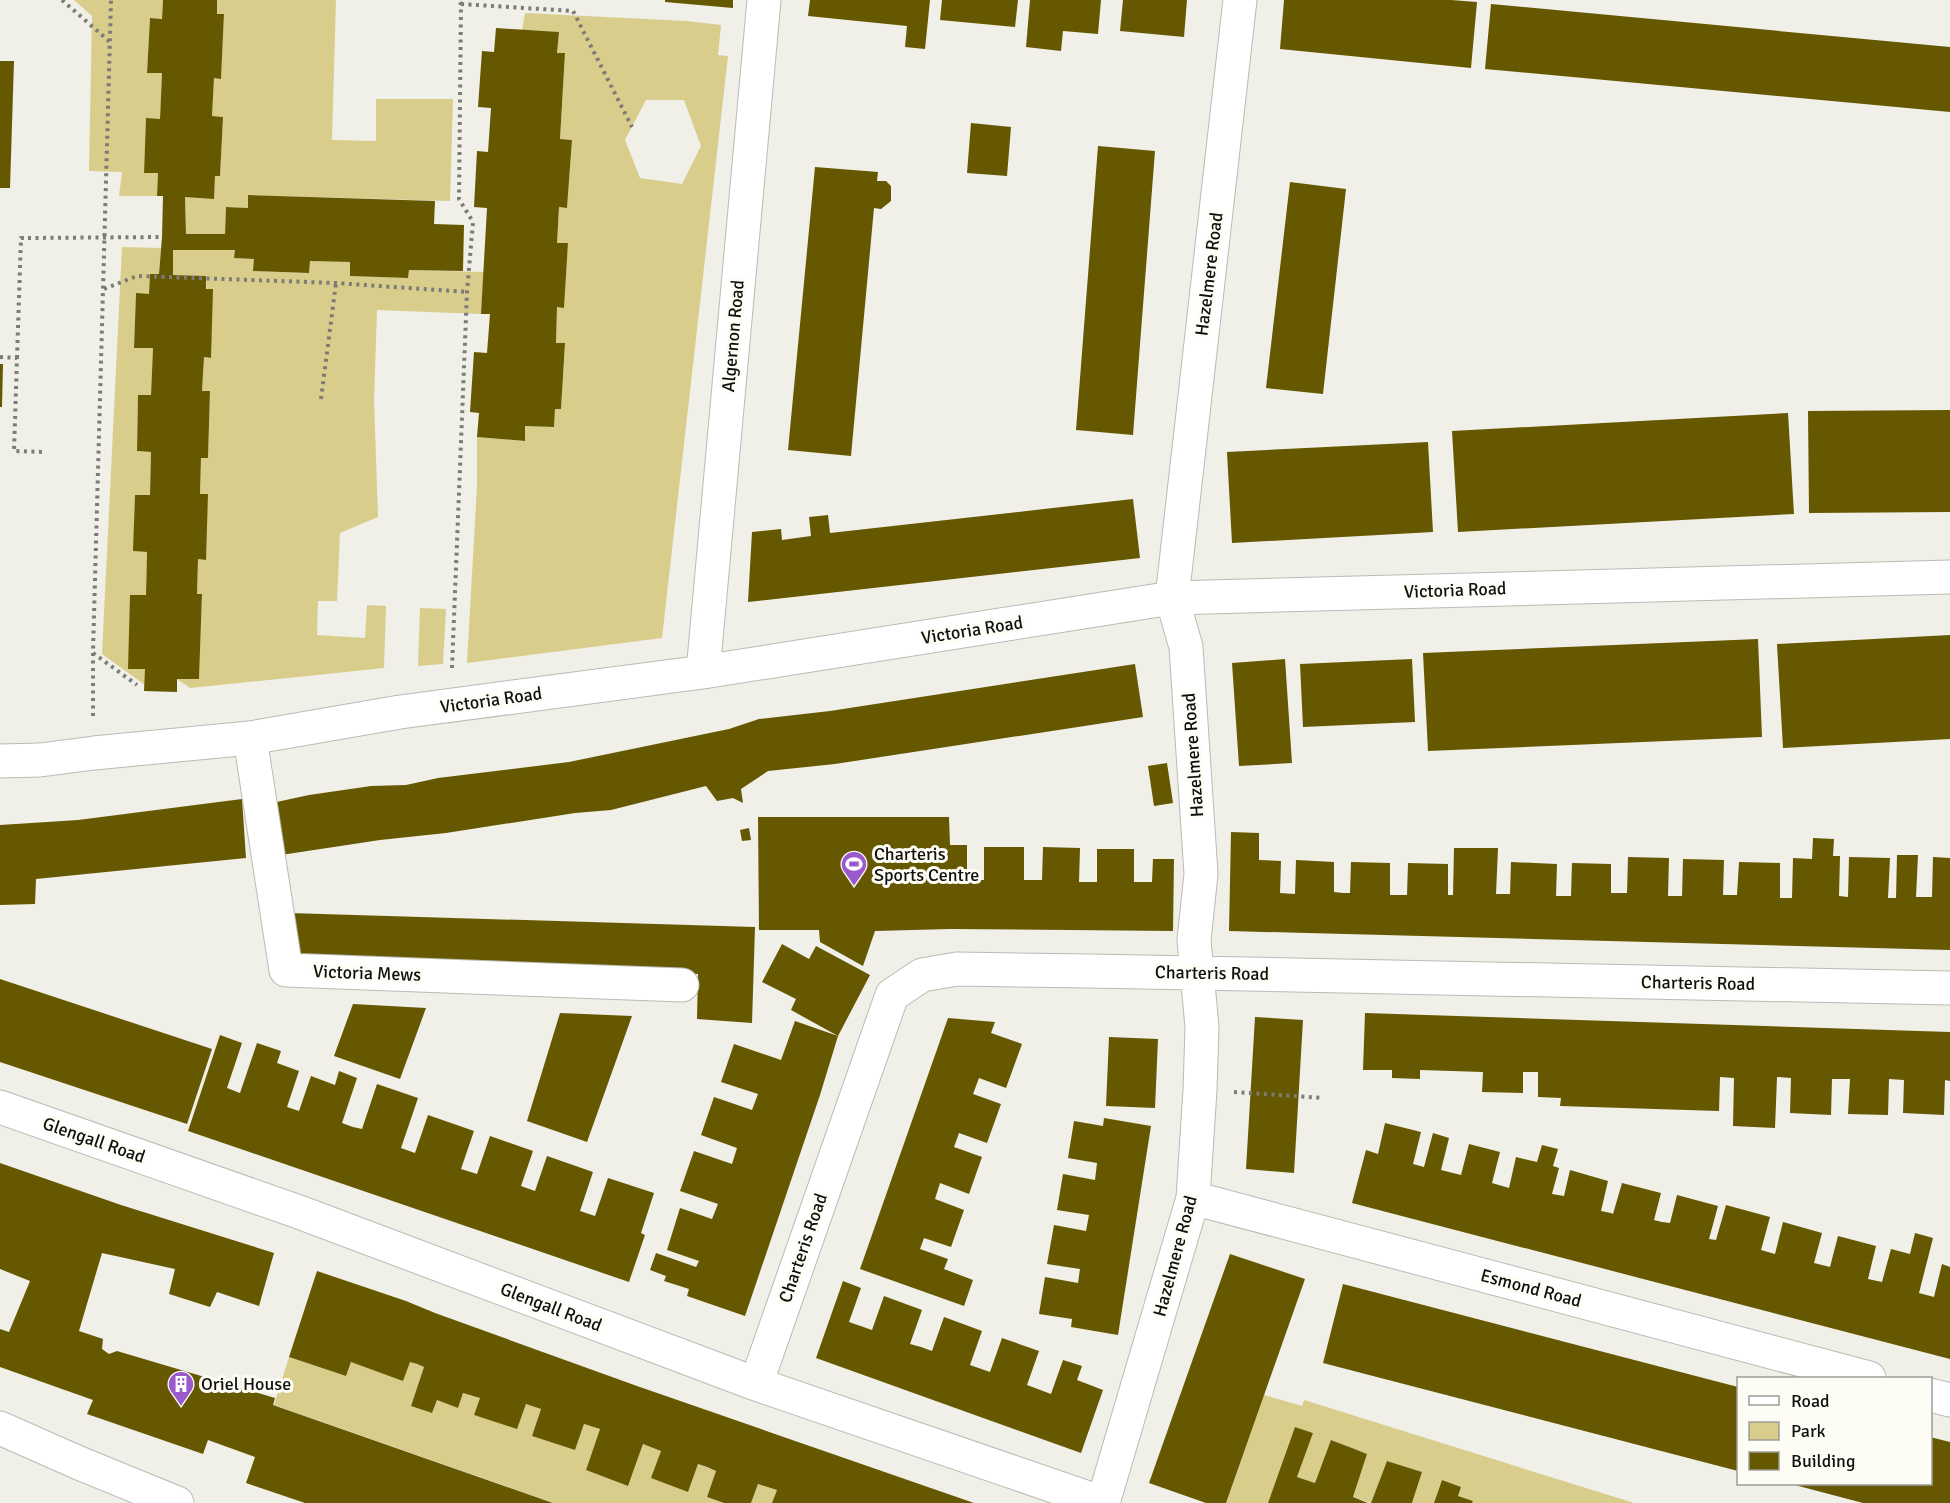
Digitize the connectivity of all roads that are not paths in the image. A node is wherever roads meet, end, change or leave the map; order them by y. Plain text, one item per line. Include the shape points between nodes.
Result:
1 (764, 0) edge
2 (1240, 0) edge
3 (1950, 577) edge
4 (1172, 598) junction
5 (703, 672) junction
6 (250, 738) junction
7 (0, 761) edge
8 (1198, 972) junction
9 (682, 985) dead end
10 (1950, 988) edge
11 (0, 1107) edge
12 (1193, 1198) junction
13 (1865, 1377) edge
14 (756, 1384) junction
15 (1932, 1396) edge
16 (1950, 1400) edge
17 (0, 1428) edge
18 (166, 1501) edge
19 (1103, 1503) edge

1 - 5 street, Algernon Road
2 - 4 street, Hazelmere Road
3 - 4 street, Victoria Road
4 - 5 street, Victoria Road
4 - 8 street, Hazelmere Road via 1186,647 1201,874 1194,940
5 - 6 street, Victoria Road via 400,712
6 - 7 street, Victoria Road
6 - 9 street, Victoria Mews via 286,970
8 - 10 street, Charteris Road
8 - 12 street, Hazelmere Road via 1202,1027
8 - 14 street, Charteris Road via 957,969 922,975 892,995
11 - 14 street, Glengall Road via 299,1212
12 - 13 street, Esmond Road
12 - 19 street, Hazelmere Road
14 - 19 street, Glengall Road
15 - 16 street
17 - 18 street

